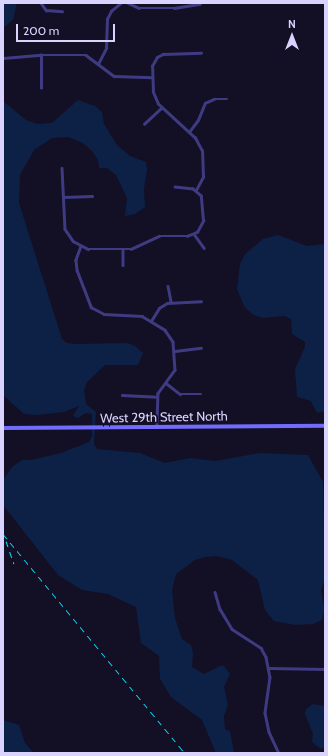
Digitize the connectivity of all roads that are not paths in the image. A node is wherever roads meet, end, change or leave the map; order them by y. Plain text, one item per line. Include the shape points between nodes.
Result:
1 (41, 3) edge
2 (120, 3) edge
3 (128, 3) edge
4 (200, 4) edge
5 (62, 11) dead end
6 (200, 53) dead end
7 (41, 55) junction
8 (3, 58) edge
9 (98, 64) junction
10 (152, 77) junction
11 (41, 88) dead end
12 (227, 99) dead end
13 (161, 108) junction
14 (144, 124) dead end
15 (189, 132) junction
16 (62, 168) dead end
17 (175, 187) dead end
18 (196, 190) junction
19 (92, 196) dead end
20 (63, 197) junction
21 (194, 234) junction
22 (81, 246) junction
23 (204, 248) dead end
24 (123, 249) junction
25 (123, 265) dead end
26 (168, 286) dead end
27 (171, 302) junction
28 (201, 302) dead end
29 (151, 321) junction
30 (201, 348) dead end
31 (175, 351) junction
32 (166, 383) junction
33 (201, 394) dead end
34 (122, 395) dead end
35 (157, 397) junction
36 (325, 426) edge
37 (157, 427) junction
38 (3, 428) edge
39 (215, 592) dead end
40 (270, 668) junction
41 (325, 668) edge
42 (279, 753) edge

1 - 5 street via 46,10
2 - 9 street via 107,19 106,48
3 - 4 street via 138,8
6 - 10 street via 160,55 153,62
7 - 8 street
7 - 9 street via 83,54
7 - 11 street
9 - 10 street via 114,76
10 - 13 street via 154,96
12 - 15 street via 214,99 204,104 198,120
13 - 14 street
13 - 15 street
15 - 18 street via 198,142 204,157 203,177
16 - 20 street
17 - 18 street
18 - 21 street via 203,199 204,218 200,229
19 - 20 street
20 - 22 street via 65,229 73,241
21 - 23 street
21 - 24 street via 159,236 135,248
22 - 24 street via 94,249
22 - 29 street via 76,260 77,270 91,307 100,313 134,314
24 - 25 street
26 - 27 street
27 - 28 street
27 - 29 street via 159,308
29 - 31 street via 168,333
30 - 31 street
31 - 32 street via 174,373
32 - 33 street via 180,394
32 - 35 street
34 - 35 street
35 - 37 street
36 - 37 main road, West 29th Street North
37 - 38 main road, West 29th Street North
39 - 40 street via 220,610 232,629 261,648
40 - 41 street
40 - 42 street via 265,713 269,732

